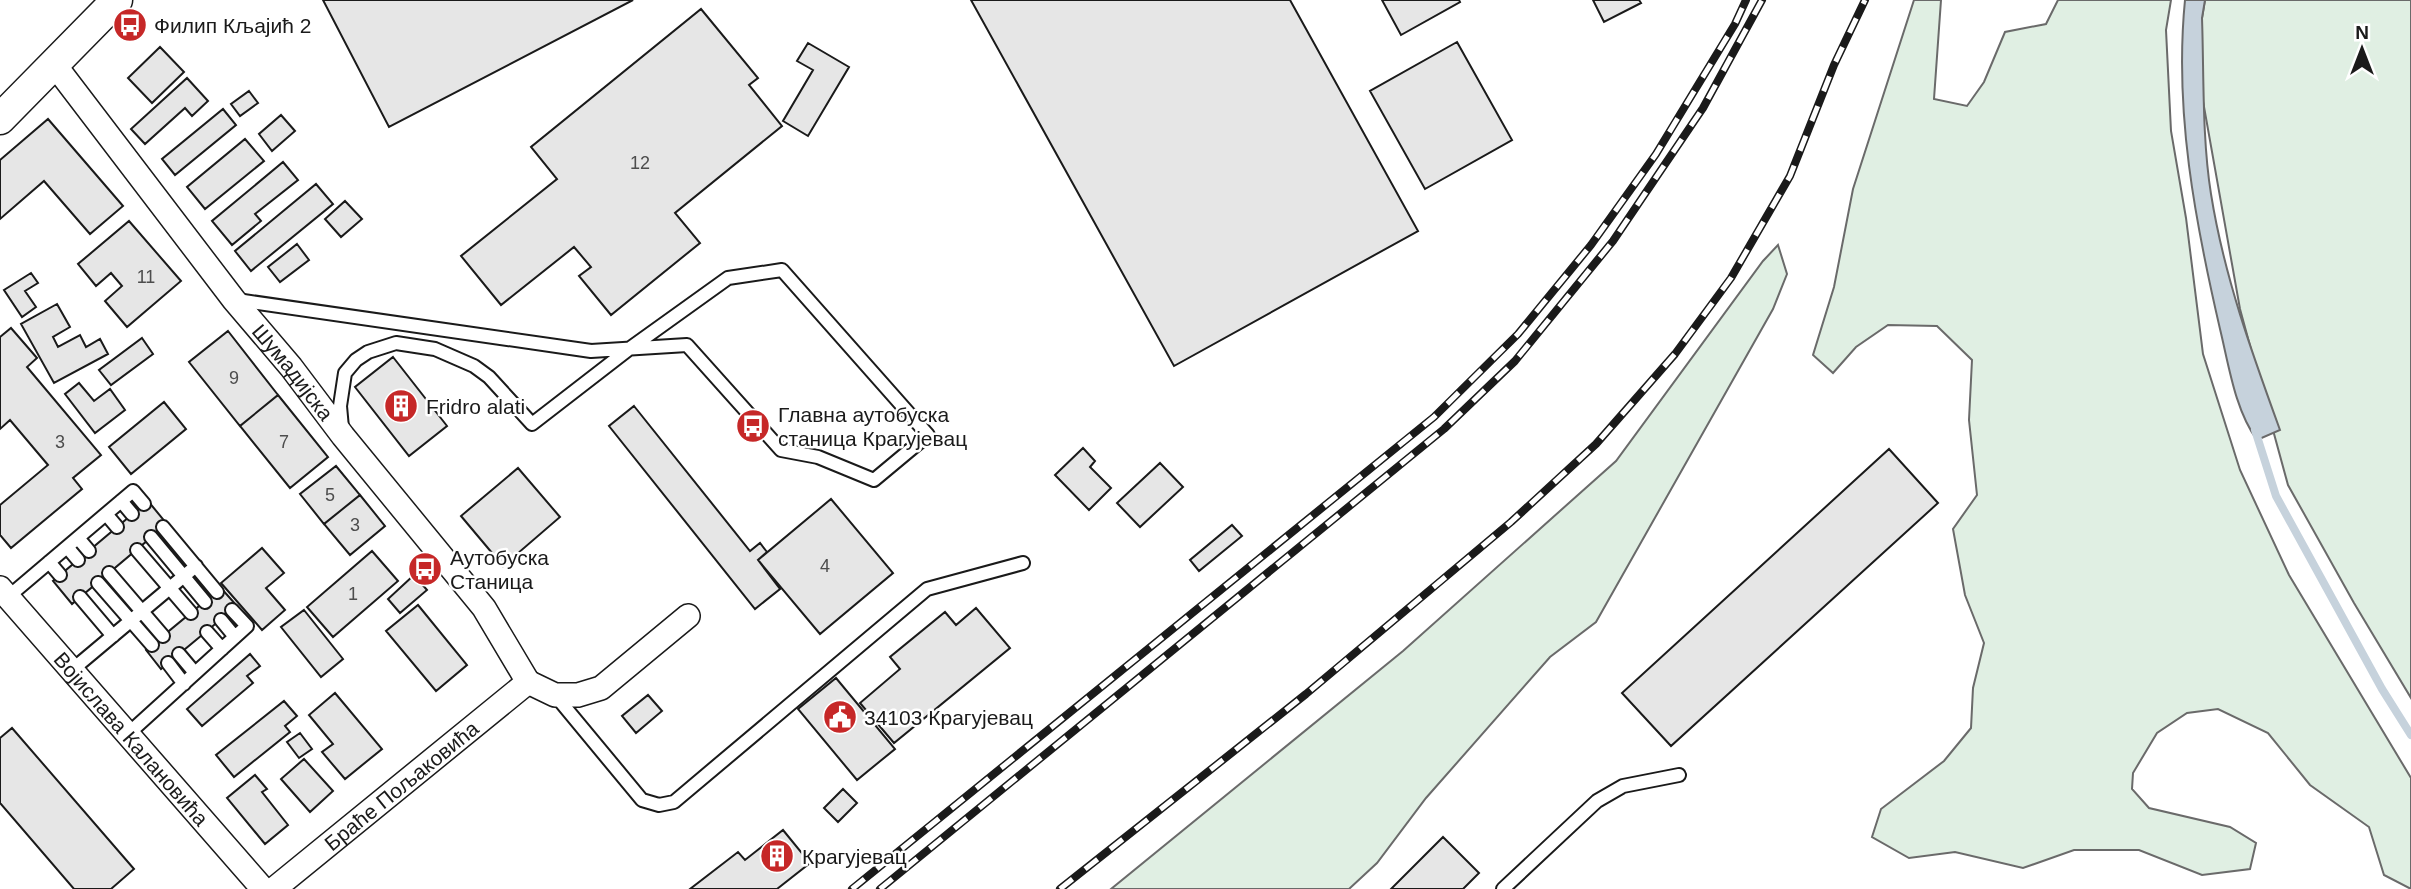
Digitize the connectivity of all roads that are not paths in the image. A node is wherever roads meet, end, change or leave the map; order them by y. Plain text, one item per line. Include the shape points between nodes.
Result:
1 (117, 0) edge
2 (54, 64) junction
3 (0, 118) edge
4 (233, 300) junction
5 (629, 349) junction
6 (343, 436) junction
7 (121, 501) junction
8 (144, 504) dead end
9 (106, 514) junction
10 (132, 514) dead end
11 (117, 527) dead end
12 (163, 527) dead end
13 (151, 537) dead end
14 (78, 538) junction
15 (67, 547) junction
16 (136, 550) dead end
17 (89, 551) dead end
18 (78, 560) dead end
19 (49, 562) junction
20 (1023, 563) dead end
21 (196, 566) junction
22 (109, 573) dead end
23 (60, 575) dead end
24 (183, 576) junction
25 (98, 583) dead end
26 (168, 589) junction
27 (217, 592) dead end
28 (4, 593) edge
29 (80, 597) dead end
30 (205, 602) dead end
31 (232, 610) dead end
32 (142, 612) junction
33 (191, 613) dead end
34 (688, 616) dead end
35 (221, 620) dead end
36 (131, 621) junction
37 (206, 632) dead end
38 (113, 636) junction
39 (163, 636) dead end
40 (235, 637) junction
41 (152, 645) dead end
42 (222, 649) junction
43 (179, 654) dead end
44 (168, 663) dead end
45 (72, 670) junction
46 (195, 673) junction
47 (528, 682) junction
48 (184, 684) junction
49 (555, 695) junction
50 (128, 734) junction
51 (1679, 775) dead end
52 (264, 889) edge
53 (274, 889) edge
54 (1503, 889) edge

1 - 2 street
2 - 3 street
2 - 4 street, Шумадијска
4 - 5 lane via 591,351
4 - 6 street, Шумадијска
5 - 5 lane via 687,345 780,450 818,457 874,480 928,435 782,270 728,278
5 - 6 lane via 532,424 474,366 435,349 384,345 356,360 345,373
6 - 47 street, Шумадијска via 484,608
7 - 8 lane via 133,491
7 - 9 lane
7 - 10 lane
9 - 11 lane
9 - 14 lane
12 - 21 lane
13 - 24 lane
14 - 15 lane
14 - 17 lane
15 - 18 lane
15 - 19 lane
16 - 26 lane
19 - 23 lane
19 - 28 lane
20 - 49 lane via 927,589 674,803 642,800
21 - 24 lane
21 - 27 lane
22 - 32 lane
24 - 26 lane
24 - 30 lane
25 - 36 lane
26 - 32 lane
26 - 33 lane
28 - 45 street, Војислава Калановића
29 - 38 lane
31 - 40 lane via 247,626
32 - 36 lane
32 - 39 lane
34 - 49 street via 601,688
35 - 40 lane
36 - 38 lane
36 - 41 lane
37 - 42 lane
38 - 45 lane
40 - 42 lane
42 - 46 lane
43 - 46 lane
44 - 48 lane
45 - 50 street, Војислава Калановића
46 - 48 lane
47 - 49 street
47 - 53 street, Браће Пољаковића
48 - 50 lane
50 - 52 street, Војислава Калановића
51 - 54 lane via 1623,786 1597,801

